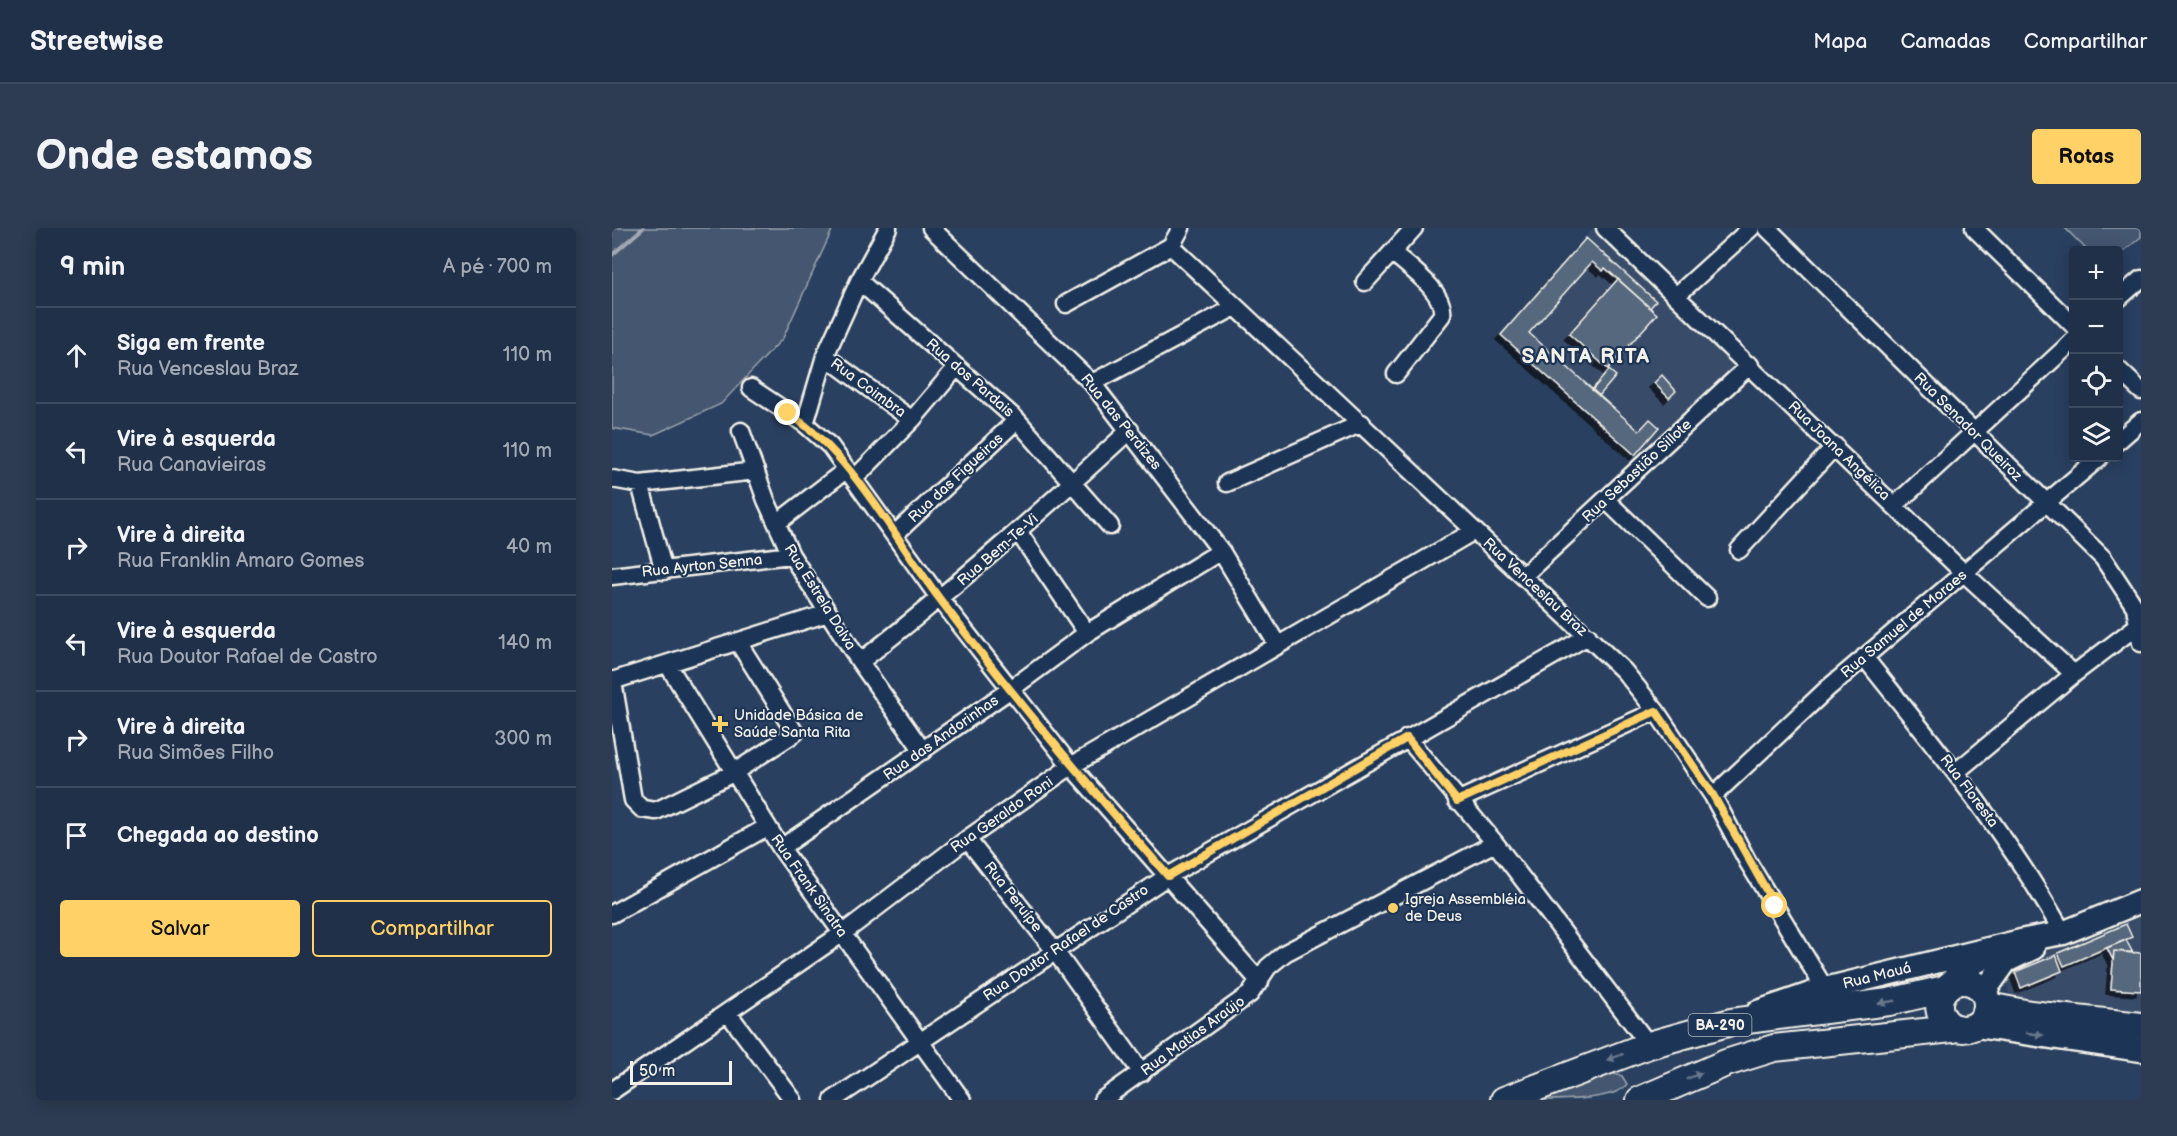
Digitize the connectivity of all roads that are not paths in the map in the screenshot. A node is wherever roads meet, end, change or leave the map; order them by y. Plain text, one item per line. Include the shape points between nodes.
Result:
1 (888, 228) edge
2 (931, 228) edge
3 (1172, 228) edge
4 (1181, 228) edge
5 (1414, 228) edge
6 (1605, 228) edge
7 (1751, 228) edge
8 (1767, 228) edge
9 (1974, 228) edge
10 (1171, 246) junction
11 (1392, 252) junction
12 (2141, 279) edge
13 (860, 281) junction
14 (1365, 282) dead end
15 (2123, 295) edge
16 (1676, 296) junction
17 (1066, 304) dead end
18 (1235, 308) junction
19 (2069, 322) edge
20 (2069, 344) edge
21 (825, 356) junction
22 (1750, 365) junction
23 (956, 368) junction
24 (1396, 374) dead end
25 (2123, 374) edge
26 (1092, 383) junction
27 (751, 388) dead end
28 (2141, 391) edge
29 (912, 420) junction
30 (1017, 420) junction
31 (2141, 421) edge
32 (1362, 423) junction
33 (805, 424) junction
34 (1130, 430) junction
35 (741, 431) dead end
36 (1973, 433) junction
37 (2123, 437) edge
38 (1835, 446) junction
39 (2094, 462) edge
40 (756, 471) junction
41 (851, 473) junction
42 (612, 479) edge
43 (1074, 482) junction
44 (1227, 483) dead end
45 (640, 484) junction
46 (1606, 500) junction
47 (2046, 504) junction
48 (1895, 505) junction
49 (777, 523) junction
50 (1110, 526) dead end
51 (1474, 531) junction
52 (1019, 533) junction
53 (894, 535) junction
54 (1739, 550) dead end
55 (1221, 551) junction
56 (791, 555) junction
57 (664, 571) junction
58 (1964, 573) junction
59 (612, 576) edge
60 (1523, 576) junction
61 (1707, 598) dead end
62 (940, 600) junction
63 (2138, 604) edge
64 (828, 613) junction
65 (2137, 626) junction
66 (1087, 633) junction
67 (1588, 636) junction
68 (738, 642) junction
69 (2141, 643) edge
70 (1277, 645) junction
71 (1864, 657) junction
72 (860, 662) junction
73 (668, 665) junction
74 (2074, 674) junction
75 (613, 681) edge
76 (1011, 689) junction
77 (1656, 711) junction
78 (1407, 738) junction
79 (923, 751) junction
80 (1071, 766) junction
81 (734, 772) junction
82 (1956, 772) junction
83 (1713, 795) junction
84 (1457, 801) junction
85 (767, 827) junction
86 (967, 839) junction
87 (1495, 843) junction
88 (781, 848) junction
89 (1168, 876) junction
90 (2141, 901) edge
91 (612, 914) edge
92 (843, 933) junction
93 (2045, 937) junction
94 (1055, 951) junction
95 (1260, 982) junction
96 (1947, 987) junction
97 (1825, 989) junction
98 (1983, 1008) junction
99 (728, 1013) junction
100 (1731, 1022) junction
101 (2141, 1026) edge
102 (1952, 1029) junction
103 (920, 1040) junction
104 (1649, 1045) junction
105 (2141, 1050) edge
106 (1142, 1072) junction
107 (612, 1091) edge
108 (1649, 1098) edge
109 (793, 1100) edge
110 (833, 1100) edge
111 (962, 1100) edge
112 (1102, 1100) edge
113 (1504, 1100) edge

1 - 13 street
2 - 26 street, Rua das Perdizes
3 - 10 street
4 - 10 street
5 - 11 street
6 - 16 street, Rua Joana Angélica
7 - 16 street
8 - 36 street, Rua Senador Queiroz
9 - 19 street
10 - 17 street
10 - 18 street, Rua Venceslau Braz
11 - 14 street
11 - 24 street via 1438,295 1443,307 1442,315
12 - 15 street
13 - 21 street
13 - 23 street, Rua dos Pardais
16 - 22 street, Rua Joana Angélica
18 - 26 street
18 - 32 street, Rua Venceslau Braz
20 - 36 street
21 - 29 street, Rua Coimbra
21 - 33 street
22 - 38 street, Rua Joana Angélica
22 - 46 street, Rua Sebastião Sillote
23 - 29 street
23 - 30 street, Rua dos Pardais
25 - 28 street
26 - 34 street, Rua das Perdizes
27 - 33 street
29 - 41 street
30 - 43 street, Rua dos Pardais
30 - 53 street, Rua das Figueiras
31 - 37 street
32 - 44 street
32 - 51 street, Rua Venceslau Braz
33 - 41 street via 830,446
34 - 43 street, Rua Bem-Te-Vi
34 - 55 street, Rua das Perdizes
35 - 40 street, Rua Estrela Dalva
36 - 47 street, Rua Senador Queiroz
36 - 48 street
38 - 48 street, Rua Joana Angélica
38 - 54 street
39 - 47 street, Rua Samuel de Moraes
40 - 45 street
40 - 49 street, Rua Estrela Dalva
41 - 49 street
41 - 53 street
42 - 45 street
43 - 50 street, Rua dos Pardais
43 - 52 street, Rua Bem-Te-Vi
45 - 57 street
46 - 60 street, Rua Sebastião Sillote
46 - 61 street
47 - 58 street, Rua Samuel de Moraes
47 - 63 street, Rua Senador Queiroz via 2103,558
48 - 58 street, Rua Joana Angélica
49 - 56 street, Rua Estrela Dalva
51 - 60 street, Rua Venceslau Braz
51 - 70 street, Rua Geraldo Roni
52 - 62 street, Rua Bem-Te-Vi
52 - 66 street
53 - 62 street
55 - 66 street, Rua das Andorinhas
55 - 70 street, Rua das Perdizes
56 - 57 street, Rua Ayrton Senna
56 - 64 street, Rua Estrela Dalva
57 - 59 street, Rua Ayrton Senna
58 - 71 street, Rua Samuel de Moraes
58 - 74 street, Rua Joana Angélica
60 - 67 street, Rua Venceslau Braz
62 - 72 street, Rua Bem-Te-Vi
62 - 76 street
63 - 65 street, Rua Senador Queiroz
64 - 68 street
64 - 72 street, Rua Estrela Dalva
65 - 69 street, Rua Senador Queiroz
65 - 74 street
66 - 76 street, Rua das Andorinhas
67 - 77 street, Rua Venceslau Braz via 1624,670
67 - 78 street, Rua Doutor Rafael de Castro
68 - 73 street
68 - 81 street via 795,733
70 - 80 street, Rua Geraldo Roni
71 - 82 street, Rua Floresta
71 - 83 street, Rua Samuel de Moraes
72 - 79 street, Rua Estrela Dalva
73 - 75 street
73 - 81 street, Rua Frank Sinatra
74 - 82 street
75 - 81 street via 633,800 642,809 656,812
76 - 79 street, Rua das Andorinhas
76 - 80 street
77 - 83 street, Rua Venceslau Braz
77 - 84 street
78 - 84 street
78 - 89 street, Rua Doutor Rafael de Castro
79 - 88 street, Rua das Andorinhas
80 - 86 street, Rua Geraldo Roni
80 - 89 street
81 - 85 street, Rua Frank Sinatra
82 - 93 street, Rua Floresta via 2031,875
83 - 97 street, Rua Venceslau Braz via 1748,862
84 - 87 street
85 - 88 street, Rua Frank Sinatra
85 - 91 street
86 - 92 street, Rua Geraldo Roni
86 - 94 street, Rua Peruípe
87 - 95 street, Rua Matias Araújo via 1284,953 1268,967
87 - 104 street
88 - 92 street, Rua Frank Sinatra
89 - 94 street, Rua Doutor Rafael de Castro
89 - 95 street
90 - 93 street, Rua Mauá
92 - 99 street, Rua Geraldo Roni
92 - 103 street, Rua Frank Sinatra
93 - 96 street, Rua Mauá via 1968,964
93 - 97 street, Rua Mauá
93 - 98 street, Rua Mauá via 2032,949 2006,961
94 - 103 street, Rua Doutor Rafael de Castro
94 - 106 street, Rua Peruípe
95 - 106 street, Rua Matias Araújo via 1250,994
96 - 98 main road, BA-290 via 1957,981 1972,982
96 -> 100 main road, BA-290 via 1889,1002
96 - 102 main road via 1941,996 1940,1011
97 - 100 street, Rua Mauá
98 - 101 main road, BA-290
98 - 102 main road, BA-290 via 1970,1029
98 -> 105 street
99 - 107 street, Rua Geraldo Roni
99 - 109 street
100 - 104 main road, BA-290
108 -> 102 main road, BA-290 via 1726,1063 1774,1048
103 - 110 street, Rua Doutor Rafael de Castro
103 - 111 street, Rua Frank Sinatra
104 -> 113 main road, BA-290
106 - 112 street, Rua Matias Araújo

